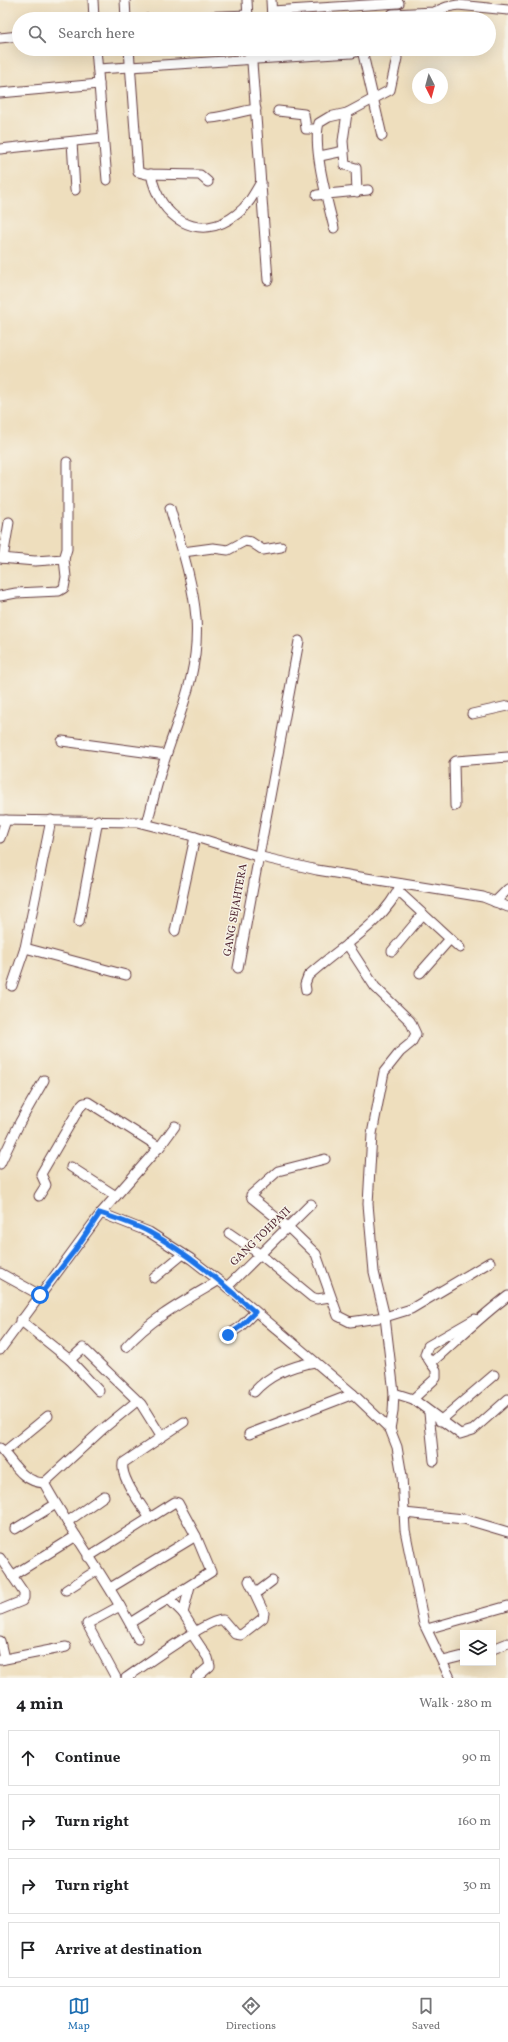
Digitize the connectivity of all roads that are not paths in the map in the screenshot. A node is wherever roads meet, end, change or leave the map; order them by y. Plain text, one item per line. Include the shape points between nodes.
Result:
1 (92, 0) edge
2 (126, 0) edge
3 (247, 0) edge
4 (271, 0) edge
5 (399, 1) edge
6 (508, 10) edge
7 (93, 12) edge
8 (126, 12) edge
9 (248, 12) edge
10 (272, 12) edge
11 (299, 12) edge
12 (393, 12) edge
13 (434, 12) edge
14 (12, 37) edge
15 (0, 38) edge
16 (97, 56) edge
17 (129, 56) edge
18 (252, 56) edge
19 (266, 56) edge
20 (365, 56) edge
21 (397, 58) dead end
22 (252, 59) junction
23 (130, 67) junction
24 (98, 69) junction
25 (99, 84) junction
26 (0, 93) edge
27 (374, 99) junction
28 (256, 109) junction
29 (278, 111) dead end
30 (347, 113) junction
31 (211, 118) dead end
32 (317, 129) junction
33 (382, 136) dead end
34 (103, 138) junction
35 (72, 142) junction
36 (0, 149) edge
37 (344, 151) junction
38 (320, 156) junction
39 (151, 174) junction
40 (107, 180) dead end
41 (208, 182) dead end
42 (261, 182) junction
43 (76, 190) dead end
44 (368, 190) dead end
45 (357, 192) junction
46 (317, 195) dead end
47 (326, 195) junction
48 (334, 228) dead end
49 (268, 280) dead end
50 (67, 462) dead end
51 (170, 508) dead end
52 (9, 522) dead end
53 (281, 547) dead end
54 (183, 552) junction
55 (2, 558) edge
56 (64, 558) junction
57 (0, 596) edge
58 (299, 641) dead end
59 (508, 706) edge
60 (472, 714) dead end
61 (62, 741) dead end
62 (166, 755) junction
63 (508, 757) edge
64 (455, 806) dead end
65 (3, 820) edge
66 (51, 820) junction
67 (98, 820) junction
68 (147, 824) junction
69 (195, 836) junction
70 (0, 838) edge
71 (258, 856) junction
72 (400, 888) junction
73 (508, 889) edge
74 (495, 902) junction
75 (508, 907) edge
76 (423, 914) junction
77 (79, 922) dead end
78 (175, 931) dead end
79 (450, 939) junction
80 (346, 944) junction
81 (25, 948) junction
82 (460, 948) dead end
83 (392, 951) dead end
84 (238, 968) dead end
85 (420, 973) dead end
86 (126, 976) dead end
87 (12, 986) dead end
88 (306, 990) dead end
89 (44, 1080) dead end
90 (175, 1126) dead end
91 (159, 1148) junction
92 (325, 1159) dead end
93 (0, 1164) edge
94 (71, 1168) dead end
95 (38, 1196) dead end
96 (116, 1196) junction
97 (311, 1204) dead end
98 (100, 1213) junction
99 (289, 1228) junction
100 (229, 1233) dead end
101 (183, 1254) junction
102 (261, 1256) junction
103 (490, 1262) dead end
104 (0, 1273) edge
105 (154, 1278) dead end
106 (218, 1281) junction
107 (227, 1287) junction
108 (40, 1295) junction
109 (508, 1296) edge
110 (330, 1297) junction
111 (255, 1312) junction
112 (482, 1316) junction
113 (385, 1317) junction
114 (20, 1320) junction
115 (228, 1335) dead end
116 (126, 1347) dead end
117 (0, 1350) edge
118 (70, 1360) junction
119 (315, 1362) junction
120 (431, 1363) junction
121 (494, 1375) dead end
122 (99, 1391) dead end
123 (254, 1392) dead end
124 (394, 1393) junction
125 (353, 1394) junction
126 (413, 1399) junction
127 (508, 1399) edge
128 (138, 1400) junction
129 (429, 1413) junction
130 (48, 1416) dead end
131 (440, 1421) junction
132 (184, 1422) dead end
133 (390, 1429) junction
134 (249, 1434) dead end
135 (161, 1436) junction
136 (2, 1450) edge
137 (434, 1461) dead end
138 (44, 1483) junction
139 (104, 1496) dead end
140 (56, 1504) junction
141 (404, 1514) junction
142 (149, 1517) junction
143 (67, 1522) junction
144 (15, 1529) dead end
145 (508, 1532) edge
146 (76, 1536) junction
147 (196, 1536) junction
148 (88, 1557) junction
149 (0, 1558) edge
150 (97, 1570) junction
151 (12, 1576) junction
152 (249, 1581) dead end
153 (272, 1582) dead end
154 (190, 1586) junction
155 (110, 1588) junction
156 (66, 1590) dead end
157 (256, 1593) junction
158 (169, 1599) junction
159 (120, 1606) junction
160 (508, 1606) edge
161 (508, 1609) edge
162 (0, 1610) edge
163 (183, 1613) junction
164 (130, 1623) junction
165 (427, 1628) junction
166 (193, 1633) junction
167 (138, 1639) dead end
168 (0, 1641) edge
169 (508, 1643) edge
170 (66, 1647) dead end
171 (496, 1648) edge
172 (460, 1657) edge
173 (2, 1660) edge
174 (442, 1661) junction
175 (116, 1678) edge
176 (126, 1678) edge
177 (196, 1678) edge
178 (450, 1678) edge

1 - 7 street
2 - 8 street
3 - 9 street
4 - 10 street
5 - 11 street
5 - 12 street
6 - 13 street via 458,5
14 - 15 street
16 - 24 street
17 - 23 street
18 - 22 street
19 - 22 street
20 - 27 street
21 - 27 street via 390,90
22 - 23 street
22 - 28 street
23 - 24 street
23 - 39 street via 137,167 138,172
24 - 25 street
25 - 26 street
25 - 34 street
27 - 30 street
27 - 33 street
28 - 31 street
28 - 42 street
29 - 32 street via 304,114 306,129
30 - 32 street via 323,120
30 - 37 street
32 - 38 street
34 - 35 street
34 - 40 street
35 - 36 street
35 - 43 street
37 - 38 street
37 - 45 street via 346,166 356,168
38 - 47 street
39 - 41 street via 200,175
39 - 42 street via 155,191 164,206 179,220 198,228 221,223 236,215 249,202
42 - 49 street
44 - 45 street
45 - 47 street
46 - 47 street
47 - 48 street
50 - 56 street via 67,549
51 - 54 street
52 - 55 street
53 - 54 street via 263,550 245,541 228,550 213,548
54 - 62 street via 196,618 194,665 191,683
55 - 56 street via 35,561
56 - 57 street via 64,588 58,591
58 - 71 street, GANG SEJAHTERA
59 - 60 street
61 - 62 street
62 - 68 street
63 - 64 street via 456,761
65 - 66 street
65 - 70 street
66 - 67 street
66 - 81 street
67 - 68 street
67 - 77 street
68 - 69 street
69 - 71 street
69 - 78 street
71 - 72 street
71 - 84 street, GANG SEJAHTERA
72 - 74 street via 483,897
72 - 76 street
72 - 80 street via 384,911
73 - 74 street
74 - 75 street
76 - 79 street
76 - 83 street
79 - 82 street
79 - 85 street
80 - 88 street via 308,976 304,984
80 - 113 street via 375,987 410,1022 416,1034 411,1044 400,1052 384,1072 372,1134 368,1204 374,1272
81 - 86 street
81 - 87 street
89 - 93 street
90 - 91 street
91 - 95 street via 95,1105 84,1103 41,1174 46,1185
91 - 96 street
92 - 99 street via 278,1171 252,1193 252,1198
94 - 96 street
96 - 98 street
97 - 99 street, GANG TOHPATI
98 - 101 street via 149,1232
98 - 108 street
99 - 102 street, GANG TOHPATI
99 - 110 street via 316,1254
100 - 102 street
101 - 105 street
101 - 106 street
102 - 107 street, GANG TOHPATI
102 - 110 street via 312,1297
103 - 113 street via 419,1305
104 - 108 street
106 - 107 street
106 - 116 street via 136,1335
107 - 111 street
108 - 114 street
109 - 112 street
110 - 113 street via 338,1316 343,1320 350,1322
111 - 115 street
111 - 119 street
112 - 120 street
112 - 120 street via 428,1346 425,1354
113 - 124 street
114 - 117 street
114 - 118 street
118 - 122 street
118 - 128 street via 83,1348
119 - 123 street via 291,1367 266,1380
119 - 125 street
120 - 126 street via 436,1370 436,1378
121 - 131 street
124 - 126 street
124 - 133 street
125 - 133 street
125 - 134 street
126 - 129 street
127 - 131 street via 473,1430 466,1433 454,1432
128 - 135 street
128 - 138 street
129 - 131 street
129 - 137 street
130 - 136 street
132 - 135 street
133 - 141 street via 397,1447 402,1476
135 - 142 street via 123,1463 122,1468
136 - 138 street via 28,1479
138 - 140 street
139 - 143 street
140 - 143 street
140 - 144 street
141 - 145 street via 464,1519
141 - 165 street via 411,1561
142 - 147 street via 175,1502 178,1503
142 - 148 street
143 - 146 street
146 - 148 street
146 - 151 street
147 - 154 street via 211,1572
147 - 155 street
148 - 150 street
149 - 151 street
150 - 155 street
150 - 156 street
151 - 162 street via 24,1598
152 - 157 street
153 - 157 street
154 - 158 street
154 - 163 street
155 - 159 street
157 - 166 street via 263,1609 262,1618 241,1635 235,1634 221,1620
158 - 163 street
158 - 164 street
159 - 164 street
159 - 175 street via 86,1624
160 - 161 street
160 - 165 street
163 - 166 street
164 - 167 street
165 - 174 street
166 - 176 street
166 - 177 street via 210,1666
168 - 173 street
169 - 171 street
170 - 173 street
172 - 174 street
174 - 178 street

